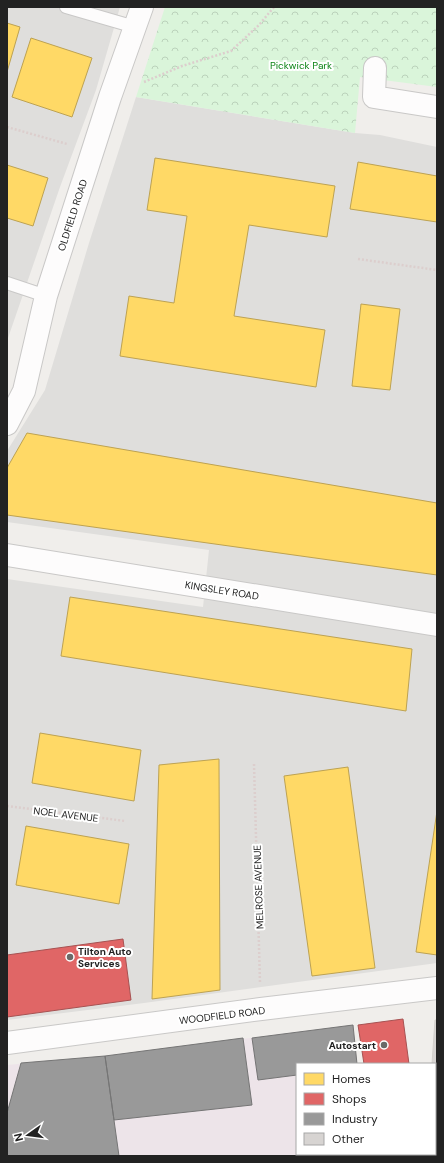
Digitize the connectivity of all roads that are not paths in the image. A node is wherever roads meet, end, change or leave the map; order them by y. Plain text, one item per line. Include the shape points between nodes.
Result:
1 (66, 7) edge
2 (142, 7) edge
3 (134, 27) junction
4 (375, 68) dead end
5 (437, 106) edge
6 (7, 283) edge
7 (46, 296) junction
8 (7, 424) edge
9 (7, 555) edge
10 (437, 624) edge
11 (437, 988) edge
12 (7, 1043) edge

1 - 3 lane
2 - 3 street, OLDFIELD ROAD
3 - 7 street, OLDFIELD ROAD
4 - 5 street via 374,97
6 - 7 lane
7 - 8 street, OLDFIELD ROAD via 24,392
9 - 10 street, KINGSLEY ROAD
11 - 12 street, WOODFIELD ROAD

